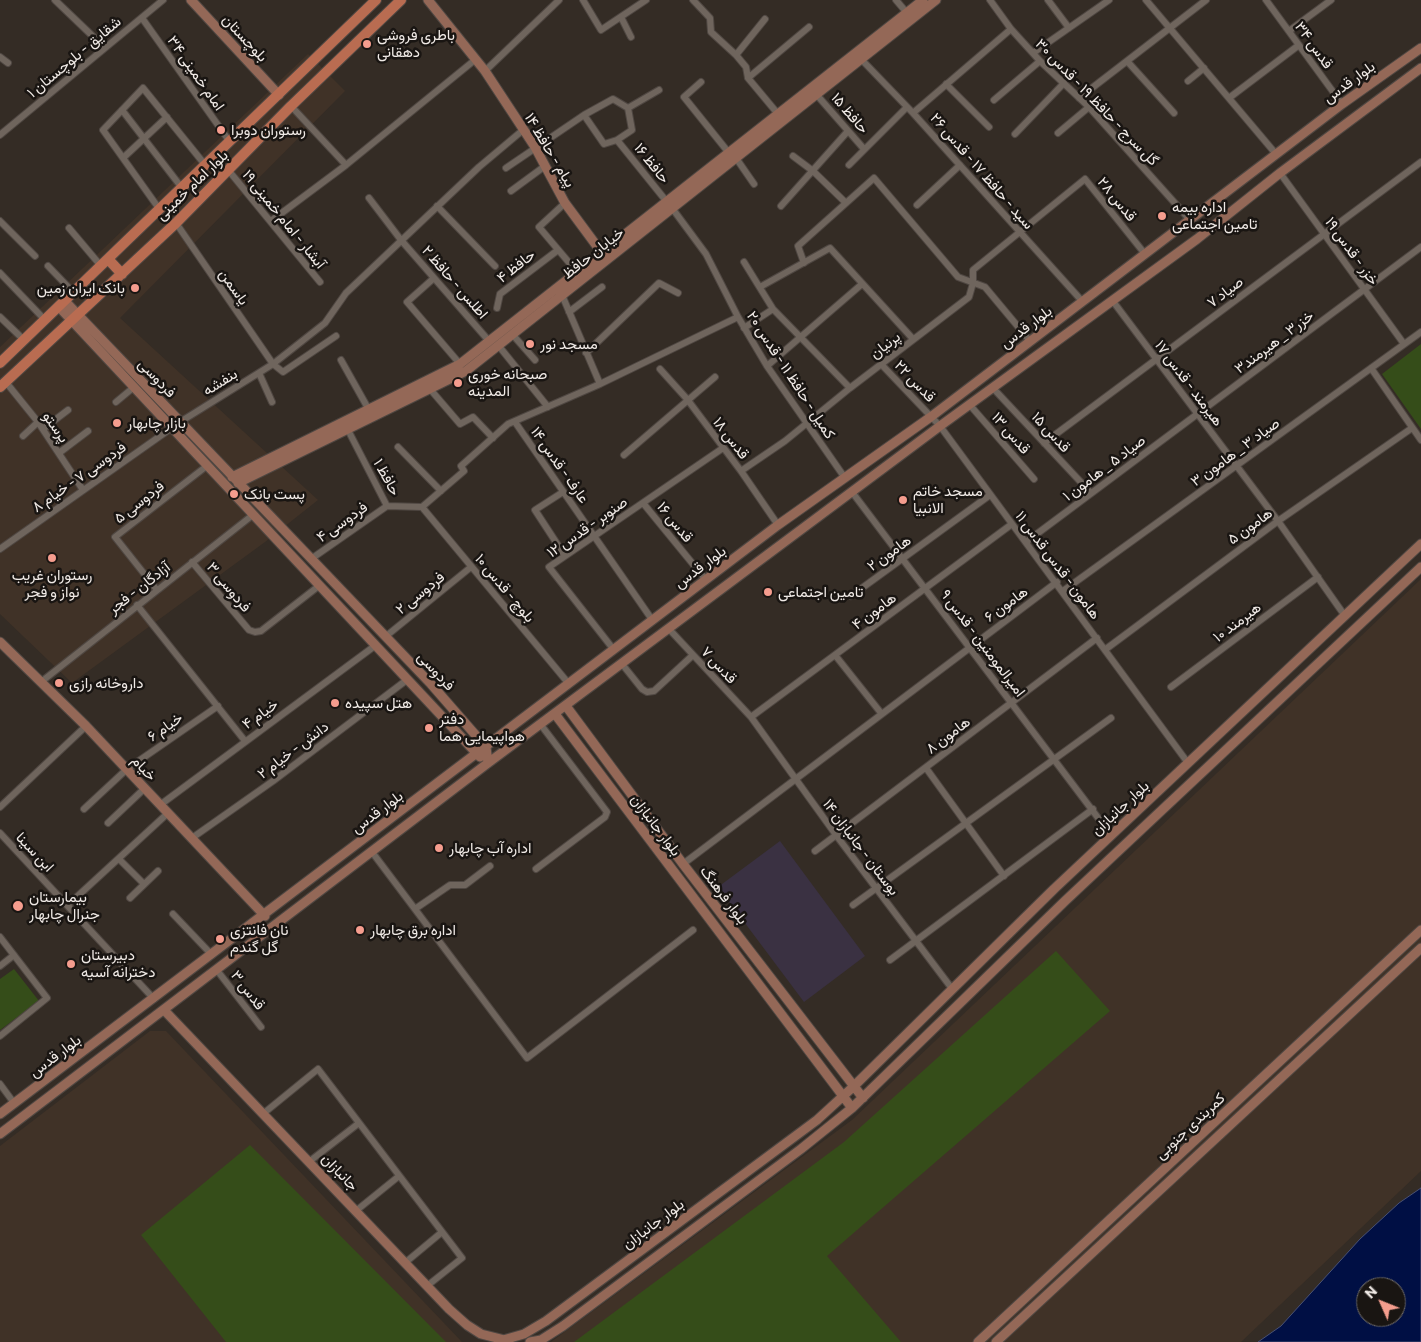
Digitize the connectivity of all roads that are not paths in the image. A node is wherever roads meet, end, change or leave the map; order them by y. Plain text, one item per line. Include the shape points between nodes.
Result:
1 (55, 0) edge
2 (164, 0) edge
3 (191, 0) edge
4 (376, 0) edge
5 (401, 0) edge
6 (428, 0) edge
7 (559, 0) edge
8 (583, 0) edge
9 (646, 0) edge
10 (693, 0) edge
11 (896, 0) edge
12 (923, 0) edge
13 (936, 0) edge
14 (990, 0) edge
15 (1048, 0) edge
16 (1109, 0) edge
17 (1146, 0) edge
18 (1206, 0) edge
19 (1266, 0) edge
20 (1331, 0) edge
21 (907, 13) junction
22 (621, 17) junction
23 (142, 18) junction
24 (766, 19) dead end
25 (809, 27) dead end
26 (1069, 28) junction
27 (1170, 28) junction
28 (1011, 29) junction
29 (1289, 31) junction
30 (631, 37) dead end
31 (1299, 45) junction
32 (104, 47) junction
33 (1421, 48) edge
34 (1033, 53) junction
35 (736, 54) junction
36 (0, 57) edge
37 (861, 59) junction
38 (476, 60) junction
39 (1040, 61) junction
40 (1127, 61) junction
41 (8, 63) dead end
42 (1204, 68) junction
43 (1421, 68) edge
44 (485, 71) junction
45 (748, 78) junction
46 (1188, 81) dead end
47 (700, 82) dead end
48 (1064, 83) junction
49 (946, 84) junction
50 (659, 90) dead end
51 (816, 94) junction
52 (279, 95) junction
53 (1079, 98) junction
54 (1229, 98) junction
55 (994, 100) dead end
56 (1342, 104) junction
57 (291, 106) junction
58 (907, 106) junction
59 (1088, 107) junction
60 (628, 108) junction
61 (122, 110) junction
62 (914, 113) junction
63 (1174, 113) dead end
64 (778, 114) junction
65 (584, 115) junction
66 (167, 117) junction
67 (989, 127) dead end
68 (523, 130) junction
69 (848, 131) junction
70 (1058, 133) dead end
71 (1015, 134) dead end
72 (0, 135) edge
73 (145, 138) junction
74 (618, 140) junction
75 (230, 142) junction
76 (535, 147) junction
77 (864, 149) junction
78 (1276, 154) junction
79 (732, 155) junction
80 (794, 156) dead end
81 (123, 158) junction
82 (1421, 162) edge
83 (346, 165) junction
84 (849, 165) dead end
85 (960, 165) junction
86 (206, 166) junction
87 (545, 166) junction
88 (506, 168) dead end
89 (229, 171) junction
90 (813, 171) junction
91 (1280, 173) junction
92 (754, 184) dead end
93 (182, 188) junction
94 (511, 191) dead end
95 (369, 198) dead end
96 (565, 203) junction
97 (846, 203) junction
98 (670, 205) junction
99 (917, 205) dead end
100 (437, 206) junction
101 (781, 206) dead end
102 (160, 210) junction
103 (1190, 220) junction
104 (0, 221) edge
105 (271, 221) junction
106 (176, 223) junction
107 (69, 228) dead end
108 (1019, 233) junction
109 (1324, 233) junction
110 (401, 240) junction
111 (1421, 247) edge
112 (558, 250) junction
113 (602, 253) junction
114 (1145, 254) junction
115 (35, 256) dead end
116 (744, 262) dead end
117 (104, 263) junction
118 (804, 263) junction
119 (48, 266) dead end
120 (495, 266) dead end
121 (577, 272) junction
122 (0, 273) edge
123 (122, 274) junction
124 (434, 278) junction
125 (320, 282) dead end
126 (973, 283) junction
127 (862, 284) junction
128 (602, 287) dead end
129 (760, 288) junction
130 (1365, 289) junction
131 (74, 293) junction
132 (678, 293) dead end
133 (562, 295) junction
134 (1112, 300) junction
135 (1082, 301) junction
136 (62, 304) junction
137 (496, 308) dead end
138 (773, 309) junction
139 (568, 312) junction
140 (0, 317) edge
141 (74, 317) junction
142 (738, 317) junction
143 (45, 320) junction
144 (744, 328) junction
145 (1421, 332) edge
146 (512, 334) junction
147 (336, 336) dead end
148 (800, 337) junction
149 (914, 338) junction
150 (24, 340) junction
151 (1030, 341) junction
152 (494, 343) junction
153 (1404, 344) junction
154 (586, 353) junction
155 (341, 360) dead end
156 (535, 360) dead end
157 (1156, 360) junction
158 (0, 363) edge
159 (273, 364) junction
160 (460, 364) junction
161 (881, 364) junction
162 (767, 366) junction
163 (1371, 368) junction
164 (660, 369) dead end
165 (259, 373) junction
166 (715, 377) dead end
167 (3, 384) edge
168 (600, 384) junction
169 (134, 387) junction
170 (992, 387) junction
171 (850, 388) junction
172 (430, 389) junction
173 (687, 400) junction
174 (116, 402) dead end
175 (272, 402) dead end
176 (970, 404) junction
177 (548, 407) junction
178 (68, 410) dead end
179 (369, 410) junction
180 (1198, 414) junction
181 (932, 416) junction
182 (38, 422) junction
183 (515, 422) junction
184 (176, 424) junction
185 (807, 424) junction
186 (940, 426) junction
187 (1412, 428) junction
188 (42, 429) junction
189 (348, 430) junction
190 (88, 432) dead end
191 (24, 436) dead end
192 (492, 438) junction
193 (1421, 440) edge
194 (1044, 443) junction
195 (398, 447) dead end
196 (723, 448) junction
197 (59, 453) junction
198 (624, 455) dead end
199 (208, 464) junction
200 (1236, 466) junction
201 (742, 471) junction
202 (845, 478) junction
203 (1034, 479) dead end
204 (235, 480) junction
205 (83, 490) junction
206 (441, 491) junction
207 (563, 492) junction
208 (852, 492) junction
209 (1091, 493) junction
210 (990, 496) junction
211 (643, 503) junction
212 (387, 506) junction
213 (422, 507) junction
214 (254, 514) junction
215 (1278, 521) junction
216 (1012, 524) junction
217 (778, 525) junction
218 (594, 537) junction
219 (1026, 542) junction
220 (1420, 546) edge
221 (0, 549) edge
222 (566, 556) junction
223 (903, 558) junction
224 (311, 559) junction
225 (192, 562) junction
226 (471, 567) junction
227 (1421, 567) edge
228 (1318, 577) junction
229 (706, 580) junction
230 (1056, 582) junction
231 (320, 585) junction
232 (926, 588) junction
233 (156, 590) junction
234 (1062, 591) junction
235 (851, 596) dead end
236 (137, 605) junction
237 (1345, 616) junction
238 (653, 620) junction
239 (669, 629) junction
240 (385, 637) junction
241 (1097, 638) junction
242 (0, 642) edge
243 (376, 645) junction
244 (970, 646) junction
245 (1106, 649) junction
246 (614, 650) junction
247 (693, 654) junction
248 (835, 655) junction
249 (622, 664) junction
250 (408, 679) junction
251 (41, 682) junction
252 (568, 684) junction
253 (1171, 687) dead end
254 (1012, 702) junction
255 (218, 706) junction
256 (566, 706) junction
257 (881, 713) junction
258 (555, 714) junction
259 (751, 718) junction
260 (1111, 718) dead end
261 (541, 725) junction
262 (86, 726) junction
263 (245, 741) junction
264 (486, 747) junction
265 (476, 754) junction
266 (1054, 758) junction
267 (488, 763) junction
268 (1188, 763) junction
269 (926, 768) junction
270 (127, 770) junction
271 (796, 778) junction
272 (145, 788) junction
273 (160, 804) junction
274 (0, 806) edge
275 (84, 809) dead end
276 (1093, 810) junction
277 (168, 813) junction
278 (108, 823) dead end
279 (965, 823) junction
280 (0, 833) edge
281 (836, 835) junction
282 (1111, 835) junction
283 (192, 838) junction
284 (363, 840) junction
285 (815, 851) dead end
286 (372, 852) junction
287 (118, 859) junction
288 (682, 864) junction
289 (490, 866) dead end
290 (536, 869) dead end
291 (158, 870) dead end
292 (1004, 876) junction
293 (144, 884) junction
294 (876, 888) junction
295 (1054, 889) junction
296 (130, 898) dead end
297 (1065, 902) junction
298 (68, 905) junction
299 (853, 905) dead end
300 (415, 909) junction
301 (173, 914) dead end
302 (265, 916) junction
303 (693, 930) dead end
304 (1421, 930) edge
305 (0, 937) edge
306 (916, 940) junction
307 (1421, 948) edge
308 (14, 955) junction
309 (212, 955) junction
310 (890, 960) dead end
311 (0, 966) edge
312 (216, 969) junction
313 (953, 990) junction
314 (154, 999) junction
315 (164, 1010) junction
316 (262, 1027) dead end
317 (0, 1036) edge
318 (833, 1060) junction
319 (822, 1068) junction
320 (0, 1084) edge
321 (853, 1088) junction
322 (842, 1096) junction
323 (863, 1098) junction
324 (14, 1103) junction
325 (852, 1108) junction
326 (264, 1113) junction
327 (0, 1114) edge
328 (359, 1123) junction
329 (0, 1134) edge
330 (310, 1161) junction
331 (399, 1176) junction
332 (357, 1210) junction
333 (693, 1211) junction
334 (702, 1222) junction
335 (442, 1232) junction
336 (406, 1262) junction
337 (605, 1277) junction
338 (427, 1286) junction
339 (613, 1288) junction
340 (507, 1341) edge
341 (530, 1342) edge
342 (978, 1342) edge
343 (996, 1342) edge

1 - 32 street
2 - 23 street, شقایق - بلوچستان ۱
3 - 52 main road, بلوچستان
4 - 52 main road, بلوار امام خمینی
5 - 57 main road, بلوار امام خمینی
6 - 38 main road, پیام - حافظ ۱۴
7 - 44 street
8 - 22 street via 600,30
9 - 22 street
10 - 35 street via 710,18 712,32
11 - 21 street
12 - 21 main road, خیابان حافظ
13 - 37 main road, خیابان حافظ
14 - 28 street, گل سرج - حافظ ۱۹ - قدس ۳۰
15 - 26 street
16 - 26 street
17 - 27 street
18 - 27 street
19 - 29 street, قدس ۳۴
20 - 29 street
21 - 64 main road, خیابان حافظ
22 - 30 street
23 - 32 street, شقایق - بلوچستان ۱
23 - 75 street, امام خمینی ۳۴
24 - 35 street
25 - 45 street
26 - 34 street
27 - 40 street
27 - 42 street
28 - 34 street, گل سرج - حافظ ۱۹ - قدس ۳۰
28 - 49 street
29 - 31 street, قدس ۳۴
31 - 54 street
31 - 56 street, قدس ۳۴
32 - 72 street, شقایق - بلوچستان ۱
33 - 56 main road, بلوار قدس
34 - 39 street, گل سرج - حافظ ۱۹ - قدس ۳۰
35 - 45 street via 746,67
36 - 41 street
37 - 51 main road, خیابان حافظ
37 - 58 street, سید - حافظ ۱۷ - قدس ۲۶
38 - 44 main road, پیام - حافظ ۱۴
38 - 83 street
39 - 48 street, گل سرج - حافظ ۱۹ - قدس ۳۰
39 - 55 street
40 - 53 street
40 - 63 street
42 - 46 street
42 - 54 street
43 - 91 main road, بلوار قدس
44 - 68 main road, پیام - حافظ ۱۴
45 - 64 street
47 - 79 street via 684,97
48 - 53 street, گل سرج - حافظ ۱۹ - قدس ۳۰
48 - 71 street
49 - 62 street
49 - 67 street
50 - 60 street
51 - 69 street, حافظ ۱۵
51 - 79 main road, خیابان حافظ
52 - 75 main road, بلوار امام خمینی
53 - 59 street, گل سرج - حافظ ۱۹ - قدس ۳۰
54 - 78 street
56 - 78 main road, بلوار قدس
57 - 83 street
57 - 89 main road, بلوار امام خمینی
58 - 62 street, سید - حافظ ۱۷ - قدس ۲۶
58 - 77 street
59 - 70 street
59 - 103 street, گل سرج - حافظ ۱۹ - قدس ۳۰
60 - 65 street via 613,99
60 - 74 street via 632,130
61 - 66 street via 143,88
61 - 73 street
61 - 81 street via 103,130
62 - 85 street, سید - حافظ ۱۷ - قدس ۲۶
64 - 79 main road, خیابان حافظ
65 - 74 street via 604,144
65 - 76 street
66 - 73 street
66 - 86 street
68 - 76 main road, پیام - حافظ ۱۴
68 - 100 street, بنفشه
69 - 77 street, حافظ ۱۵
69 - 90 street
73 - 81 street
73 - 93 street
74 - 98 street, حافظ ۱۶
75 - 86 main road, بلوار امام خمینی
76 - 87 main road, پیام - حافظ ۱۴
76 - 88 street
77 - 84 street
78 - 103 main road, بلوار قدس
79 - 92 street
79 - 98 main road, خیابان حافظ
80 - 90 street
81 - 102 street
82 - 109 street, صیاد ۷
83 - 105 street
85 - 99 street
85 - 108 street, سید - حافظ ۱۷ - قدس ۲۶
86 - 93 main road, بلوار امام خمینی
87 - 94 street
87 - 96 main road, پیام - حافظ ۱۴
89 - 105 street, آبشار - امام خمینی ۱۹
89 - 106 main road, بلوار امام خمینی
90 - 97 street
90 - 101 street
91 - 109 street, خزر - قدس ۱۹
91 - 134 main road, بلوار قدس via 1197,239
93 - 102 main road, بلوار امام خمینی
95 - 110 street, اطلس - حافظ ۲
96 - 112 street via 539,227
96 - 113 main road, پیام - حافظ ۱۴
97 - 118 street via 798,246
97 - 126 street via 874,178 958,277
98 - 113 main road, خیابان حافظ
98 - 133 main road, خیابان حافظ
98 - 142 street, کمیل - حافظ ۱۱ - قدس ۲۰ via 706,254
100 - 110 street, بنفشه
100 - 120 street
102 - 117 main road, بلوار امام خمینی
103 - 114 main road, بلوار قدس
104 - 115 street
105 - 125 street, آبشار - امام خمینی ۱۹
106 - 123 main road, بلوار امام خمینی
106 - 159 street, یاسمن
107 - 117 street
108 - 114 street, قدس ۲۸ via 1085,179
108 - 126 street, پرنیان via 973,270
108 - 135 street, سید - حافظ ۱۷ - قدس ۲۶
109 - 130 street, خزر - قدس ۱۹
109 - 157 street, صیاد ۷
110 - 124 street, اطلس - حافظ ۲
110 - 159 street, بنفشه via 346,293 325,323
111 - 130 street
112 - 121 street
112 - 137 street, حافظ ۴ via 500,294
113 - 121 main road, خیابان حافظ
114 - 135 main road, بلوار قدس
116 - 129 street
117 - 123 main road
117 - 131 main road, بلوار امام خمینی
118 - 127 street via 830,248
118 - 129 street
119 - 131 street
121 - 152 main road, خیابان حافظ
122 - 143 street
123 - 141 main road, بلوار امام خمینی
124 - 152 street, اطلس - حافظ ۲
124 - 160 street via 407,302
126 - 149 street, پرنیان via 969,297
126 - 151 street via 986,287
127 - 148 street
127 - 149 street
128 - 139 street
129 - 138 street
130 - 153 street, خزر - قدس ۱۹
130 - 180 street, خزر۳ _ هیرمند۳
131 - 136 main road, بلوار امام خمینی
132 - 154 street via 659,283
133 - 139 street
133 - 146 main road, خیابان حافظ
134 - 157 street, هیرمند - قدس ۱۷
134 - 170 main road, بلوار قدس
135 - 151 main road, بلوار قدس
136 - 141 main road
136 - 143 main road, بلوار امام خمینی
138 - 144 street
138 - 148 street
139 - 154 street
140 - 150 street
141 - 167 main road, بلوار امام خمینی
141 - 169 main road, فردوسی
141 - 184 main road, فردوسی
142 - 144 street, کمیل - حافظ ۱۱ - قدس ۲۰
142 - 168 street
143 - 150 main road, بلوار امام خمینی
144 - 162 street, کمیل - حافظ ۱۱ - قدس ۲۰
145 - 153 street, صیاد ۳ _ هامون ۳
146 - 152 main road, خیابان حافظ
146 - 156 street
147 - 159 street via 283,372
148 - 162 street
148 - 171 street
149 - 161 street, پرنیان
150 - 158 main road, بلوار امام خمینی
151 - 181 main road, بلوار قدس
152 - 160 main road, خیابان حافظ
152 - 172 main road, خیابان حافظ via 466,371
152 - 177 street, اطلس - حافظ ۲
153 - 163 street, صیاد ۳ _ هامون ۳
154 - 168 street
155 - 179 street
157 - 180 street, هیرمند - قدس ۱۷
157 - 194 street, صیاد ۷
159 - 165 street, بنفشه
160 - 179 main road, خیابان حافظ
161 - 171 street, پرنیان
161 - 181 street, قدس ۲۲
162 - 185 street, کمیل - حافظ ۱۱ - قدس ۲۰
163 - 187 street
163 - 200 street, صیاد ۳ _ هامون ۳
164 - 173 street, قدس ۱۸
165 - 175 street
165 - 184 street, بنفشه
166 - 173 street
167 - 182 street, پرستو
168 - 177 street
169 - 174 street
169 - 184 main road, فردوسی
170 - 176 main road, بلوار قدس
170 - 194 street, قدس ۱۵
171 - 185 street, پرنیان
172 - 189 main road, خیابان حافظ
172 - 192 street via 460,424 473,417
173 - 196 street, قدس ۱۸
173 - 198 street
176 - 186 main road, بلوار قدس
176 - 203 street, قدس ۱۳
177 - 183 street
178 - 188 street
179 - 204 main road, خیابان حافظ
180 - 200 street, هیرمند - قدس ۱۷
180 - 209 street, صیاد ۵ _ هامون ۱
181 - 186 street, قدس ۲۲
181 - 202 main road, بلوار قدس
182 - 188 street, پرستو
182 - 191 street
183 - 192 street
183 - 207 street, عارف - قدس ۱۴
184 - 199 main road, فردوسی
184 - 204 main road, فردوسی
184 - 205 street, فردوسی ۷ - خیام ۸
185 - 201 street, پرنیان
185 - 202 street, کمیل - حافظ ۱۱ - قدس ۲۰
186 - 208 main road, بلوار قدس
186 - 210 street, هامون - قدس قدس ۱۱
187 - 193 street
187 - 215 street, هامون ۵
188 - 197 street, پرستو
189 - 204 main road, خیابان حافظ
189 - 212 street, حافظ ۱
190 - 197 street
192 - 206 street via 461,466 464,471
194 - 209 street, قدس ۱۵
195 - 206 street
196 - 201 street, قدس ۱۸
196 - 211 street, صنوبر - قدس ۱۲
197 - 205 street, پرستو
199 - 214 main road, فردوسی
199 - 233 street, فردوسی ۵ via 115,536
200 - 215 street, هیرمند - قدس ۱۷
200 - 234 street, صیاد ۳ _ هامون ۳
201 - 217 street, قدس ۱۸
202 - 217 main road, بلوار قدس
204 - 224 main road, فردوسی
205 - 221 street, فردوسی ۷ - خیام ۸
206 - 213 street
207 - 218 street, عارف - قدس ۱۴
207 - 222 street via 535,510
208 - 223 street, امیرالمومنین - قدس ۹
208 - 239 main road, بلوار قدس
209 - 219 street, صیاد ۵ _ هامون ۱
210 - 216 street, هامون - قدس قدس ۱۱
210 - 223 street, هامون ۲
211 - 218 street, صنوبر - قدس ۱۲
211 - 229 street, قدس ۱۶
212 - 213 street, حافظ ۱
212 - 224 street, فردوسی ۴
213 - 226 street, بلوچ - قدس ۱۰
214 - 225 street, آزادگان - فجر
214 - 231 main road, فردوسی
215 - 228 street, هیرمند - قدس ۱۷
215 - 245 street, هامون ۵
216 - 219 street, هامون - قدس قدس ۱۱
216 - 232 street, هامون ۴
217 - 229 main road, بلوار قدس
218 - 222 street, صنوبر - قدس ۱۲
218 - 238 street, عارف - قدس ۱۴
219 - 230 street, هامون - قدس قدس ۱۱
220 - 237 main road, بلوار جانبازان
222 - 246 street, صنوبر - قدس ۱۲ via 549,567
223 - 232 street, امیرالمومنین - قدس ۹
223 - 235 street, هامون ۲
224 - 240 main road, فردوسی
225 - 231 street, فردوسی ۳ via 248,630 254,632 261,632
225 - 233 street, آزادگان - فجر
226 - 240 street, فردوسی ۲
226 - 252 street, بلوچ - قدس ۱۰
227 - 297 main road, بلوار جانبازان
228 - 237 street, هیرمند - قدس ۱۷
228 - 253 street, هیرمند ۱۰
229 - 238 main road, بلوار قدس
230 - 234 street, هامون - قدس قدس ۱۱
230 - 244 street, هامون ۶
231 - 243 main road, فردوسی
232 - 244 street, امیرالمومنین - قدس ۹
232 - 248 street, هامون ۴
233 - 236 street, آزادگان - فجر
234 - 241 street, هامون - قدس قدس ۱۱
236 - 251 street, آزادگان - فجر
236 - 255 street
237 - 268 main road, بلوار جانبازان
238 - 246 main road, بلوار قدس
239 - 247 street, قدس ۷
239 - 249 main road, بلوار قدس
240 - 264 main road, فردوسی
241 - 245 street, هامون - قدس قدس ۱۱
241 - 254 street, هامون ۸
242 - 251 main road, خیام
243 - 250 main road, فردوسی
243 - 263 street, خیام ۴
244 - 254 street, امیرالمومنین - قدس ۹
244 - 257 street, هامون ۶
245 - 268 street, هامون - قدس قدس ۱۱
246 - 252 main road, بلوار قدس
247 - 249 street via 654,691 647,692
247 - 259 street, قدس ۷
248 - 257 street
248 - 259 street, هامون ۴
249 - 256 main road, بلوار قدس
250 - 265 main road, فردوسی
250 - 283 street, دانش - خیام ۲ via 274,781
251 - 262 main road, خیام
252 - 264 main road, بلوار قدس
254 - 266 street, امیرالمومنین - قدس ۹
254 - 269 street, هامون ۸
255 - 263 street
255 - 270 street, خیام ۶
256 - 258 main road, بلوار قدس
256 - 288 main road, بلوار فرهنگ
257 - 271 street, هامون ۶
258 - 261 main road, بلوار قدس
258 - 319 main road, بلوار جانبازان
259 - 271 street, بوستان - جانبازان ۱۴
260 - 266 street
261 - 267 main road, بلوار قدس
261 - 290 street via 606,812 605,817
262 - 270 main road, خیام
262 - 274 street
263 - 273 street, خیام ۴
264 - 265 main road, بلوار قدس
264 - 267 main road
265 - 267 main road, فردوسی
265 - 284 main road, بلوار قدس
266 - 276 street, امیرالمومنین - قدس ۹
266 - 279 street
267 - 286 main road, بلوار قدس
268 - 282 main road, بلوار جانبازان
269 - 279 street
269 - 281 street, هامون ۸
270 - 272 main road, خیام
270 - 275 street, خیام ۶
271 - 281 street, بوستان - جانبازان ۱۴
271 - 288 street, هامون ۶
272 - 273 main road, خیام
272 - 278 street
273 - 277 main road, خیام
276 - 282 street, امیرالمومنین - قدس ۹
276 - 292 street
277 - 283 main road, خیام
277 - 287 street
279 - 292 street
279 - 294 street
280 - 298 street, ابن سینا
281 - 285 street, هامون ۸
281 - 294 street, بوستان - جانبازان ۱۴
282 - 295 main road, بلوار جانبازان
283 - 302 main road, خیام
284 - 286 main road
284 - 302 main road, بلوار قدس
286 - 300 street
286 - 312 main road, بلوار قدس
287 - 293 street
287 - 298 street
288 - 318 main road, بلوار فرهنگ
289 - 300 street via 465,885 450,885
291 - 293 street
292 - 306 street
293 - 296 street
294 - 299 street
294 - 306 street, بوستان - جانبازان ۱۴
295 - 297 main road
295 - 313 main road, بلوار جانبازان
297 - 323 main road, بلوار جانبازان
298 - 314 street, ابن سینا
300 - 303 street via 527,1058
301 - 309 street
302 - 309 main road, بلوار قدس
304 - 342 main road, کمربندی جنوبی
305 - 308 street
306 - 310 street
306 - 313 street, بوستان - جانبازان ۱۴
307 - 343 main road, کمربندی جنوبی
308 - 311 street
308 - 317 street via 47,998
309 - 314 main road, بلوار قدس
312 - 315 main road, بلوار قدس
312 - 316 street, قدس ۳
313 - 321 main road, بلوار جانبازان
314 - 324 main road, بلوار قدس
315 - 326 main road, جانبازان
315 - 329 main road, بلوار قدس
318 - 319 main road via 830,1068
318 - 321 main road, بلوار فرهنگ
319 - 322 main road, بلوار جانبازان
320 - 324 street
321 - 322 main road, بلوار جانبازان
321 - 323 main road, بلوار فرهنگ
322 - 325 main road, بلوار جانبازان
322 - 333 main road, بلوار جانبازان via 817,1120
323 - 325 main road, بلوار جانبازان
324 - 327 main road, بلوار قدس
325 - 334 main road, بلوار جانبازان
326 - 328 street via 318,1069
326 - 330 main road, جانبازان
328 - 330 street
328 - 331 street
330 - 332 main road, جانبازان
331 - 332 street
331 - 335 street
332 - 336 main road, جانبازان
333 - 334 main road
333 - 337 main road, بلوار جانبازان
334 - 339 main road, بلوار جانبازان
335 - 336 street
335 - 338 street via 462,1258
336 - 338 main road, جانبازان
337 - 339 main road
337 - 340 main road, بلوار جانبازان via 535,1329
338 - 340 main road, جانبازان via 467,1325 481,1334
339 - 341 main road, بلوار جانبازان via 540,1340

